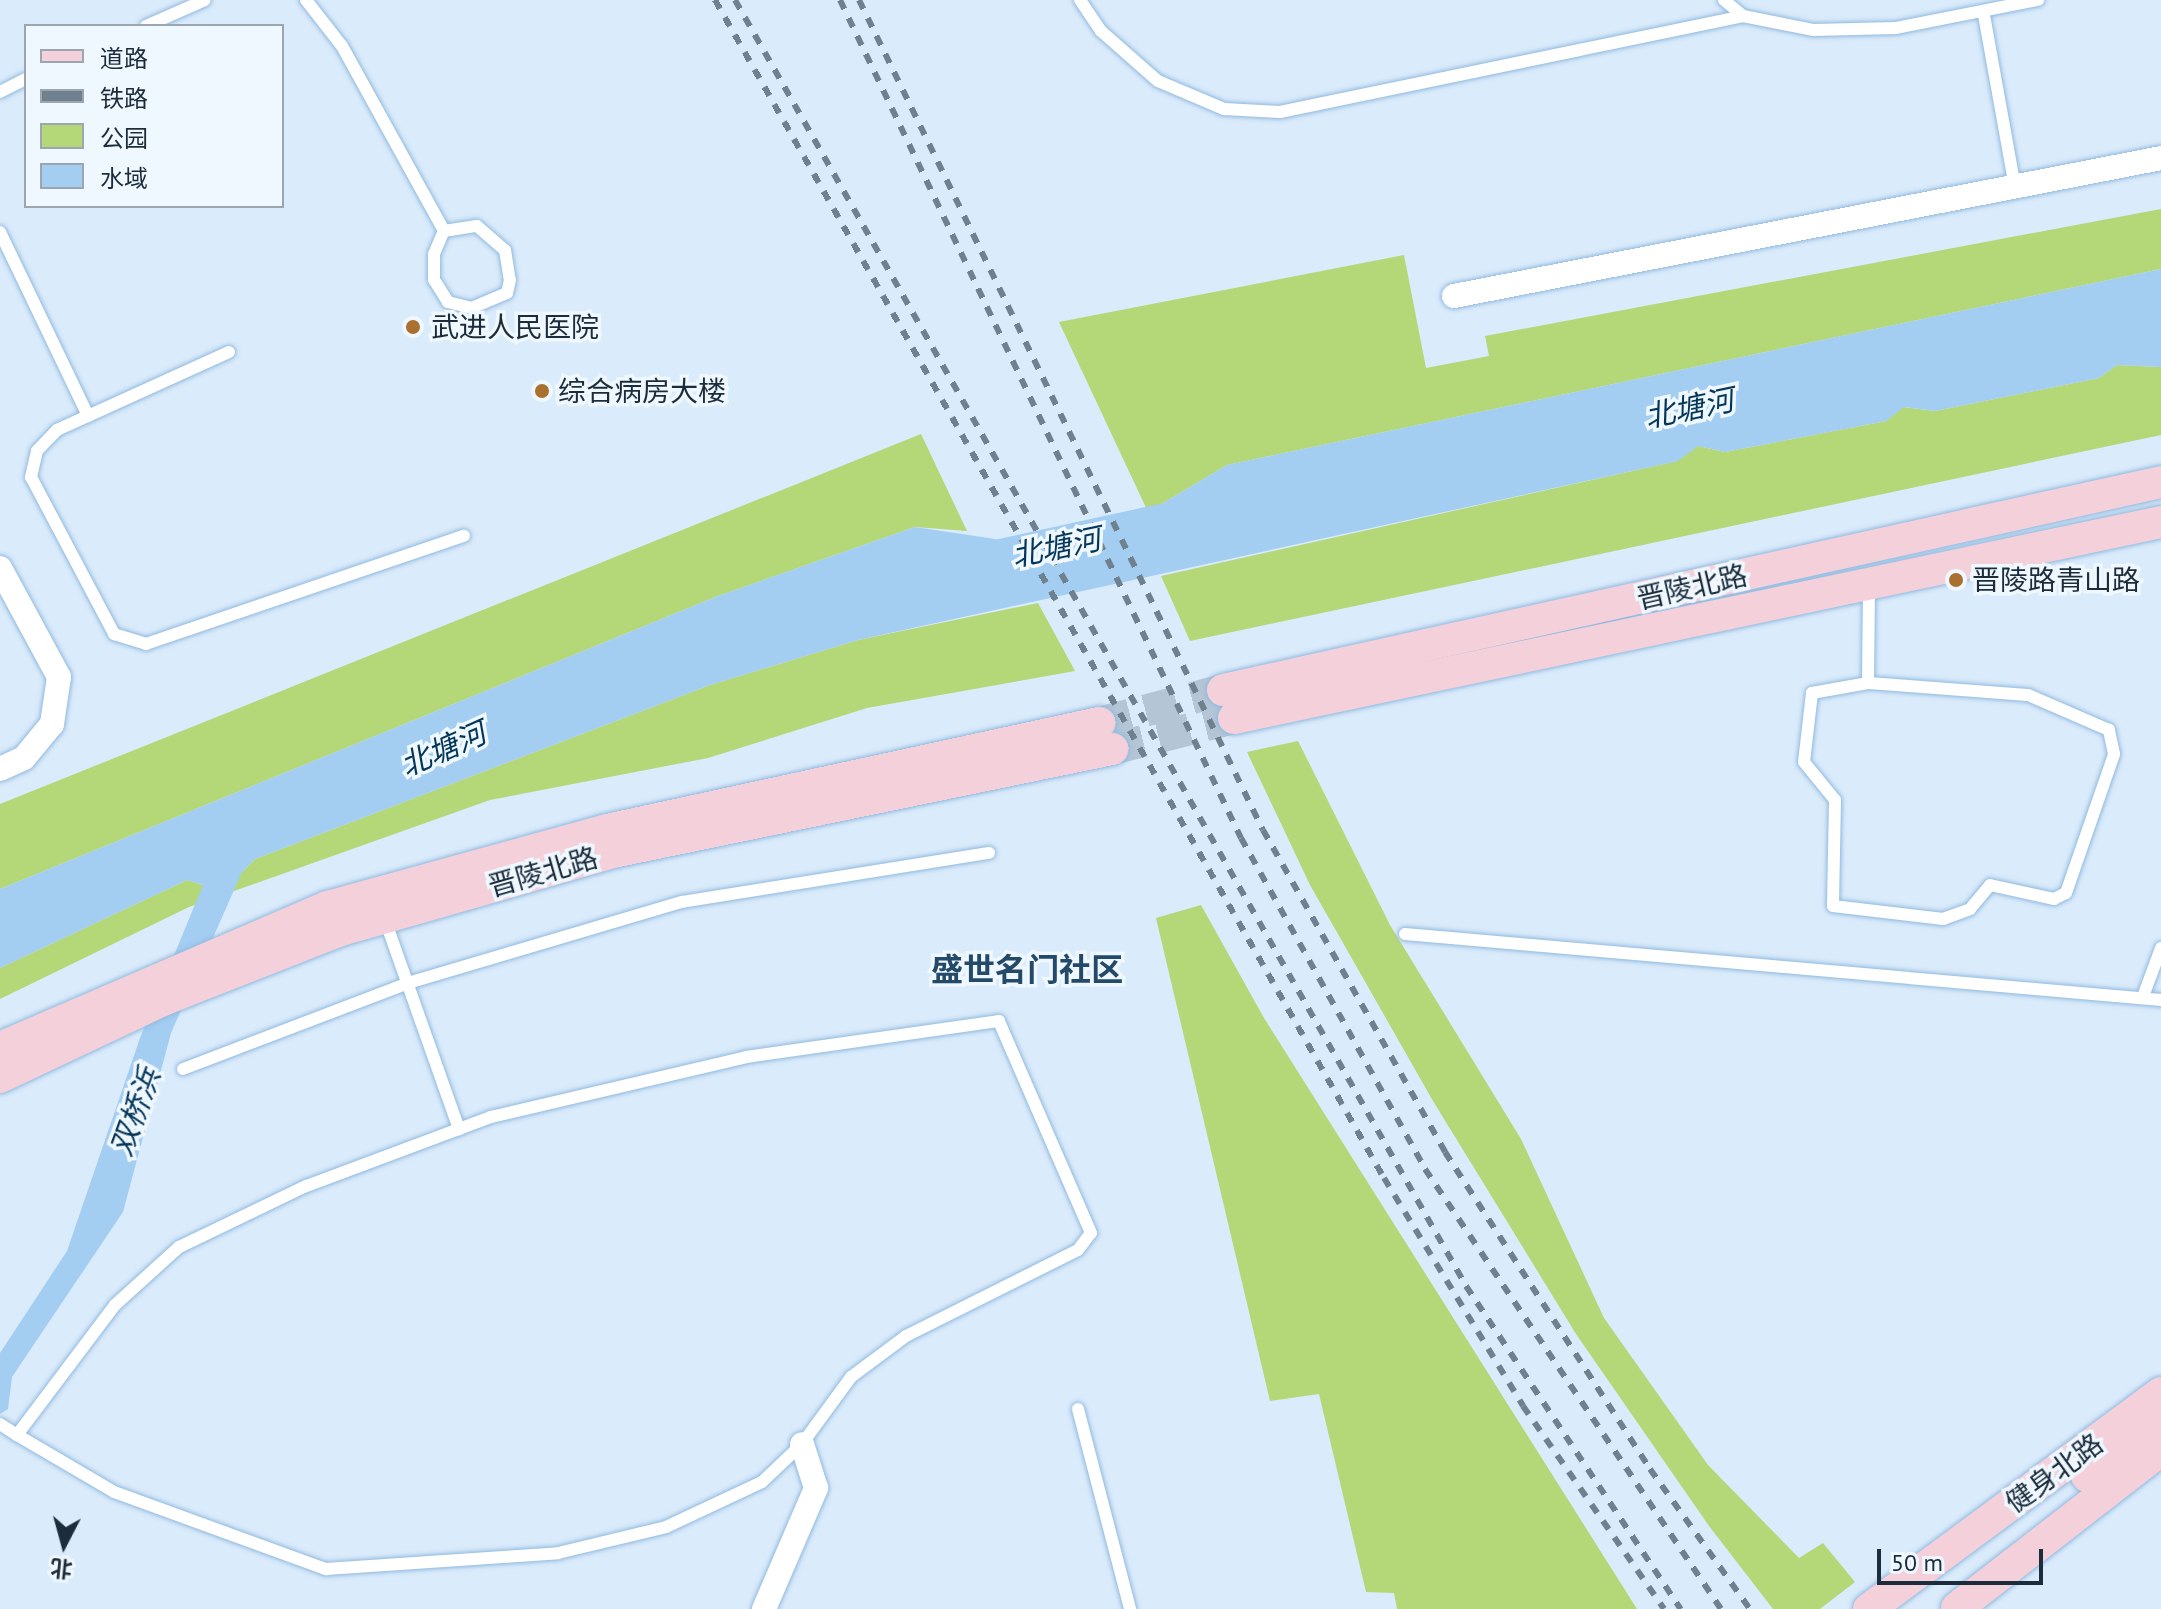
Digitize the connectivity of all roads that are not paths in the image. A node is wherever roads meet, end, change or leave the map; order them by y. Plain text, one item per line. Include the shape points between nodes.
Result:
1 (205, 0) edge
2 (306, 0) edge
3 (1080, 0) edge
4 (1724, 0) edge
5 (2038, 0) edge
6 (1984, 15) junction
7 (1743, 16) junction
8 (151, 24) edge
9 (24, 80) edge
10 (0, 92) edge
11 (2161, 158) edge
12 (2015, 187) junction
13 (444, 231) junction
14 (0, 232) edge
15 (1454, 296) dead end
16 (229, 352) dead end
17 (88, 416) junction
18 (2161, 468) edge
19 (2161, 482) edge
20 (2121, 491) junction
21 (2161, 522) edge
22 (464, 536) dead end
23 (0, 568) edge
24 (1869, 586) junction
25 (1868, 683) junction
26 (0, 769) edge
27 (989, 853) dead end
28 (384, 917) junction
29 (1405, 934) dead end
30 (2161, 948) edge
31 (408, 983) junction
32 (165, 985) junction
33 (2144, 994) junction
34 (2161, 1000) edge
35 (0, 1048) edge
36 (183, 1069) dead end
37 (0, 1077) edge
38 (459, 1129) junction
39 (2161, 1393) edge
40 (1078, 1409) dead end
41 (2161, 1422) edge
42 (0, 1424) edge
43 (17, 1435) junction
44 (802, 1444) junction
45 (2161, 1450) edge
46 (1958, 1608) edge
47 (764, 1609) edge
48 (1130, 1609) edge
49 (1869, 1609) edge
50 (1903, 1609) edge

1 - 8 lane
2 - 13 lane via 342,46
3 - 7 lane via 1101,31 1158,81 1224,109 1280,112
4 - 7 lane
5 - 6 lane
6 - 7 lane via 1813,30
6 - 12 lane
9 - 10 lane
11 - 12 street
12 - 15 street
13 - 13 lane via 434,280 448,302 472,308 507,293 505,250 477,226
14 - 17 lane
16 - 17 lane
17 - 22 lane via 37,451 31,477 114,634 146,644
18 - 20 main road
19 - 20 main road, 晋陵北路
20 - 24 main road, 晋陵北路 via 1228,704
21 - 24 main road, 晋陵北路
23 - 26 street via 59,677 52,724 24,758
24 - 25 lane
25 - 25 lane via 2028,695 2109,730 2114,754 2066,893 2054,899 1990,885 1970,909 1943,919 1833,906 1835,800 1804,762 1812,693
27 - 31 lane via 682,902
28 - 31 lane
28 - 32 main road, 晋陵北路 via 221,977
28 - 32 main road, 晋陵北路 via 613,852 1106,736 607,830 328,907 240,942
29 - 33 lane
30 - 33 lane
31 - 36 lane
31 - 38 lane
32 - 35 main road, 晋陵北路
32 - 37 main road, 晋陵北路
33 - 34 lane
38 - 43 lane via 306,1186 179,1247 115,1305
38 - 44 lane via 747,1057 999,1021 1091,1233 1078,1250 906,1336 851,1377
39 - 49 main road, 健身北路
40 - 48 lane
41 - 50 main road, 健身北路
42 - 43 lane
43 - 44 lane via 114,1492 326,1569 558,1553 666,1527 762,1482
44 - 47 street via 816,1488
45 - 46 main road

